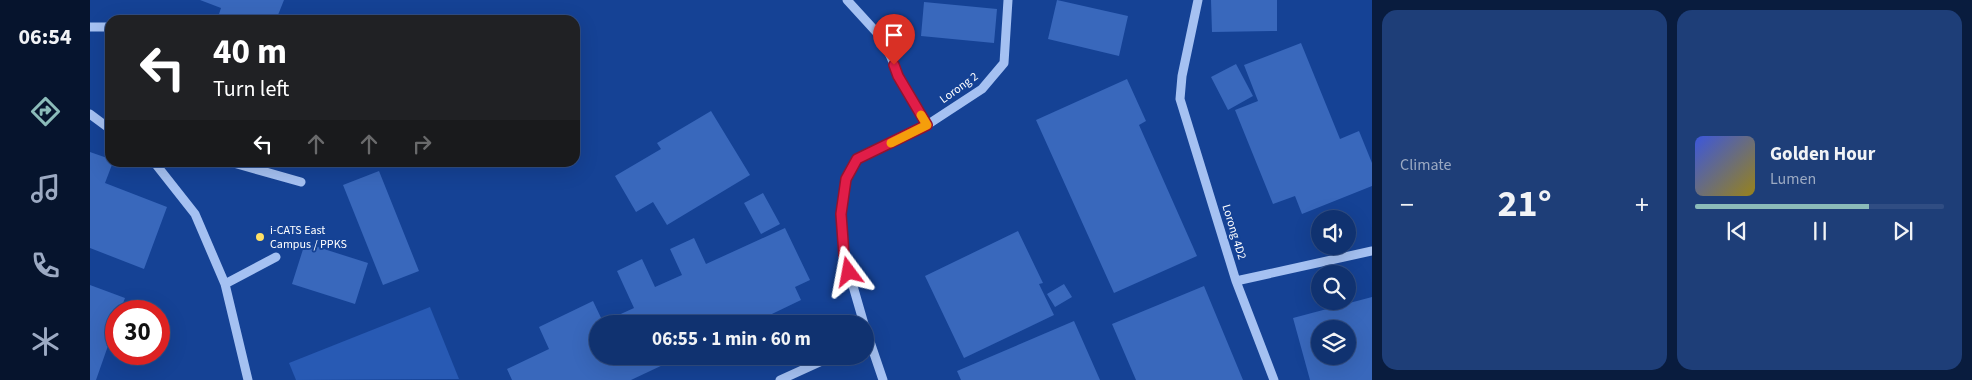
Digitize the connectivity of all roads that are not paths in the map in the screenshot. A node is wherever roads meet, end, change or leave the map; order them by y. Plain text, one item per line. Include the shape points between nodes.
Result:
1 (847, 0) edge
2 (1008, 0) edge
3 (1198, 0) edge
4 (90, 27) edge
5 (105, 27) edge
6 (90, 114) edge
7 (105, 125) edge
8 (927, 125) junction
9 (158, 167) edge
10 (248, 167) edge
11 (301, 182) dead end
12 (1372, 251) edge
13 (276, 257) dead end
14 (1236, 282) junction
15 (225, 284) junction
16 (862, 315) edge
17 (874, 358) edge
18 (814, 365) edge
19 (248, 380) edge
20 (780, 380) edge
21 (883, 380) edge
22 (1274, 380) edge

1 - 8 street via 879,35 898,76
2 - 8 street, Lorong 2 via 1004,64 982,90
3 - 14 street, Lorong 4D2 via 1180,99
4 - 5 street
6 - 7 street
8 - 16 street, Lorong 2 via 857,159 846,179 841,214 844,255
9 - 15 street via 195,214
10 - 11 street
12 - 14 street
13 - 15 street
14 - 22 street, Lorong 4D2
15 - 19 street
17 - 21 street, Lorong 2
18 - 20 street

